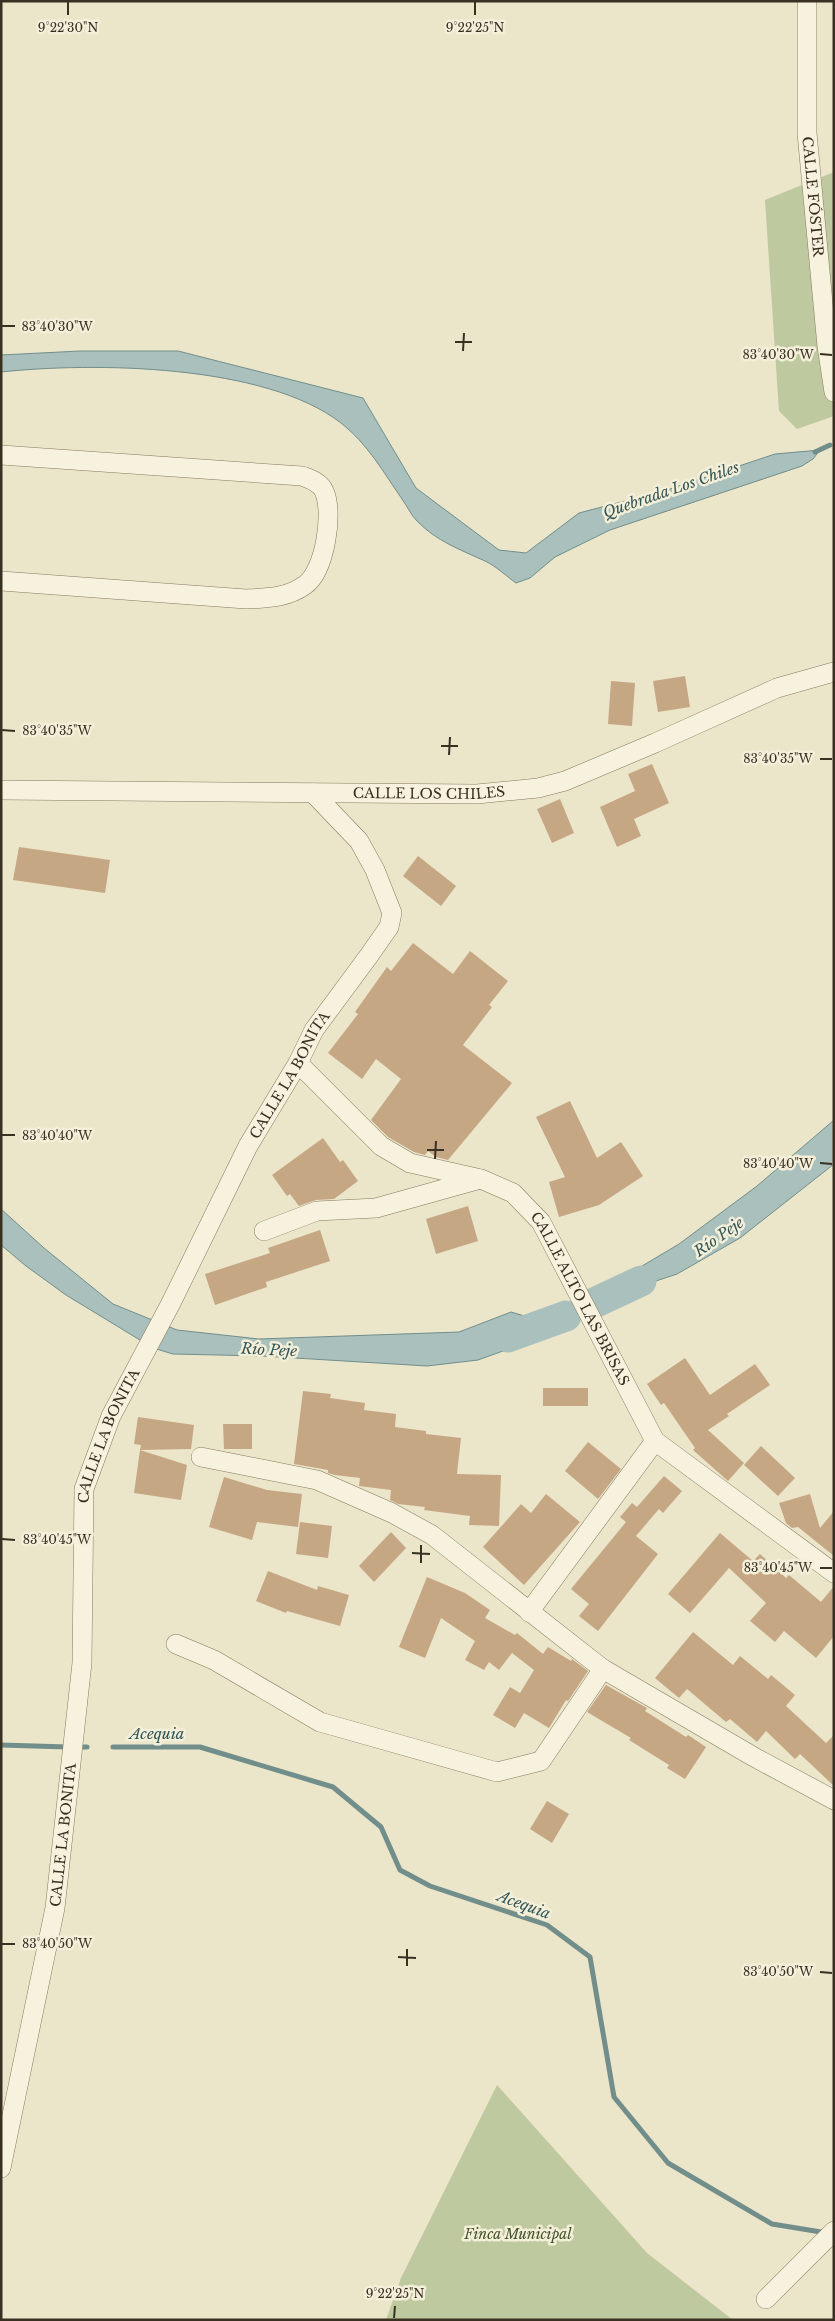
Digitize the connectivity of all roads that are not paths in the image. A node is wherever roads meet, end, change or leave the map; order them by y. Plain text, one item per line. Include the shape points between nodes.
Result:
1 (807, 1) edge
2 (834, 392) edge
3 (1, 455) edge
4 (1, 581) edge
5 (834, 672) edge
6 (1, 790) edge
7 (314, 793) junction
8 (298, 1063) junction
9 (481, 1179) junction
10 (264, 1231) dead end
11 (655, 1441) junction
12 (201, 1457) dead end
13 (834, 1573) edge
14 (529, 1612) junction
15 (176, 1644) dead end
16 (603, 1669) junction
17 (834, 1800) edge
18 (1, 2168) edge
19 (834, 2231) edge
20 (766, 2298) dead end

1 - 2 street, CALLE FÓSTER via 807,133
3 - 4 street via 302,476 314,480 324,490 328,511 326,537 316,571 307,584 290,594 246,598
5 - 7 street, CALLE LOS CHILES via 777,688 591,771 538,788 477,794
6 - 7 street, CALLE LOS CHILES
7 - 8 street, CALLE LA BONITA via 359,841 392,913 388,927 314,1030
8 - 9 street, CALLE ALTO LAS BRISAS via 381,1146 410,1163
8 - 18 street, CALLE LA BONITA via 248,1146 111,1416 84,1488 82,1664 55,1908
9 - 10 street via 376,1208 317,1211
9 - 11 street, CALLE ALTO LAS BRISAS via 513,1193 541,1222
11 - 13 street, CALLE ALTO LAS BRISAS
11 - 14 street
12 - 14 street via 317,1480 392,1513 432,1535
14 - 16 street
15 - 16 street via 214,1660 320,1722 496,1772 541,1761
16 - 17 street
19 - 20 street

